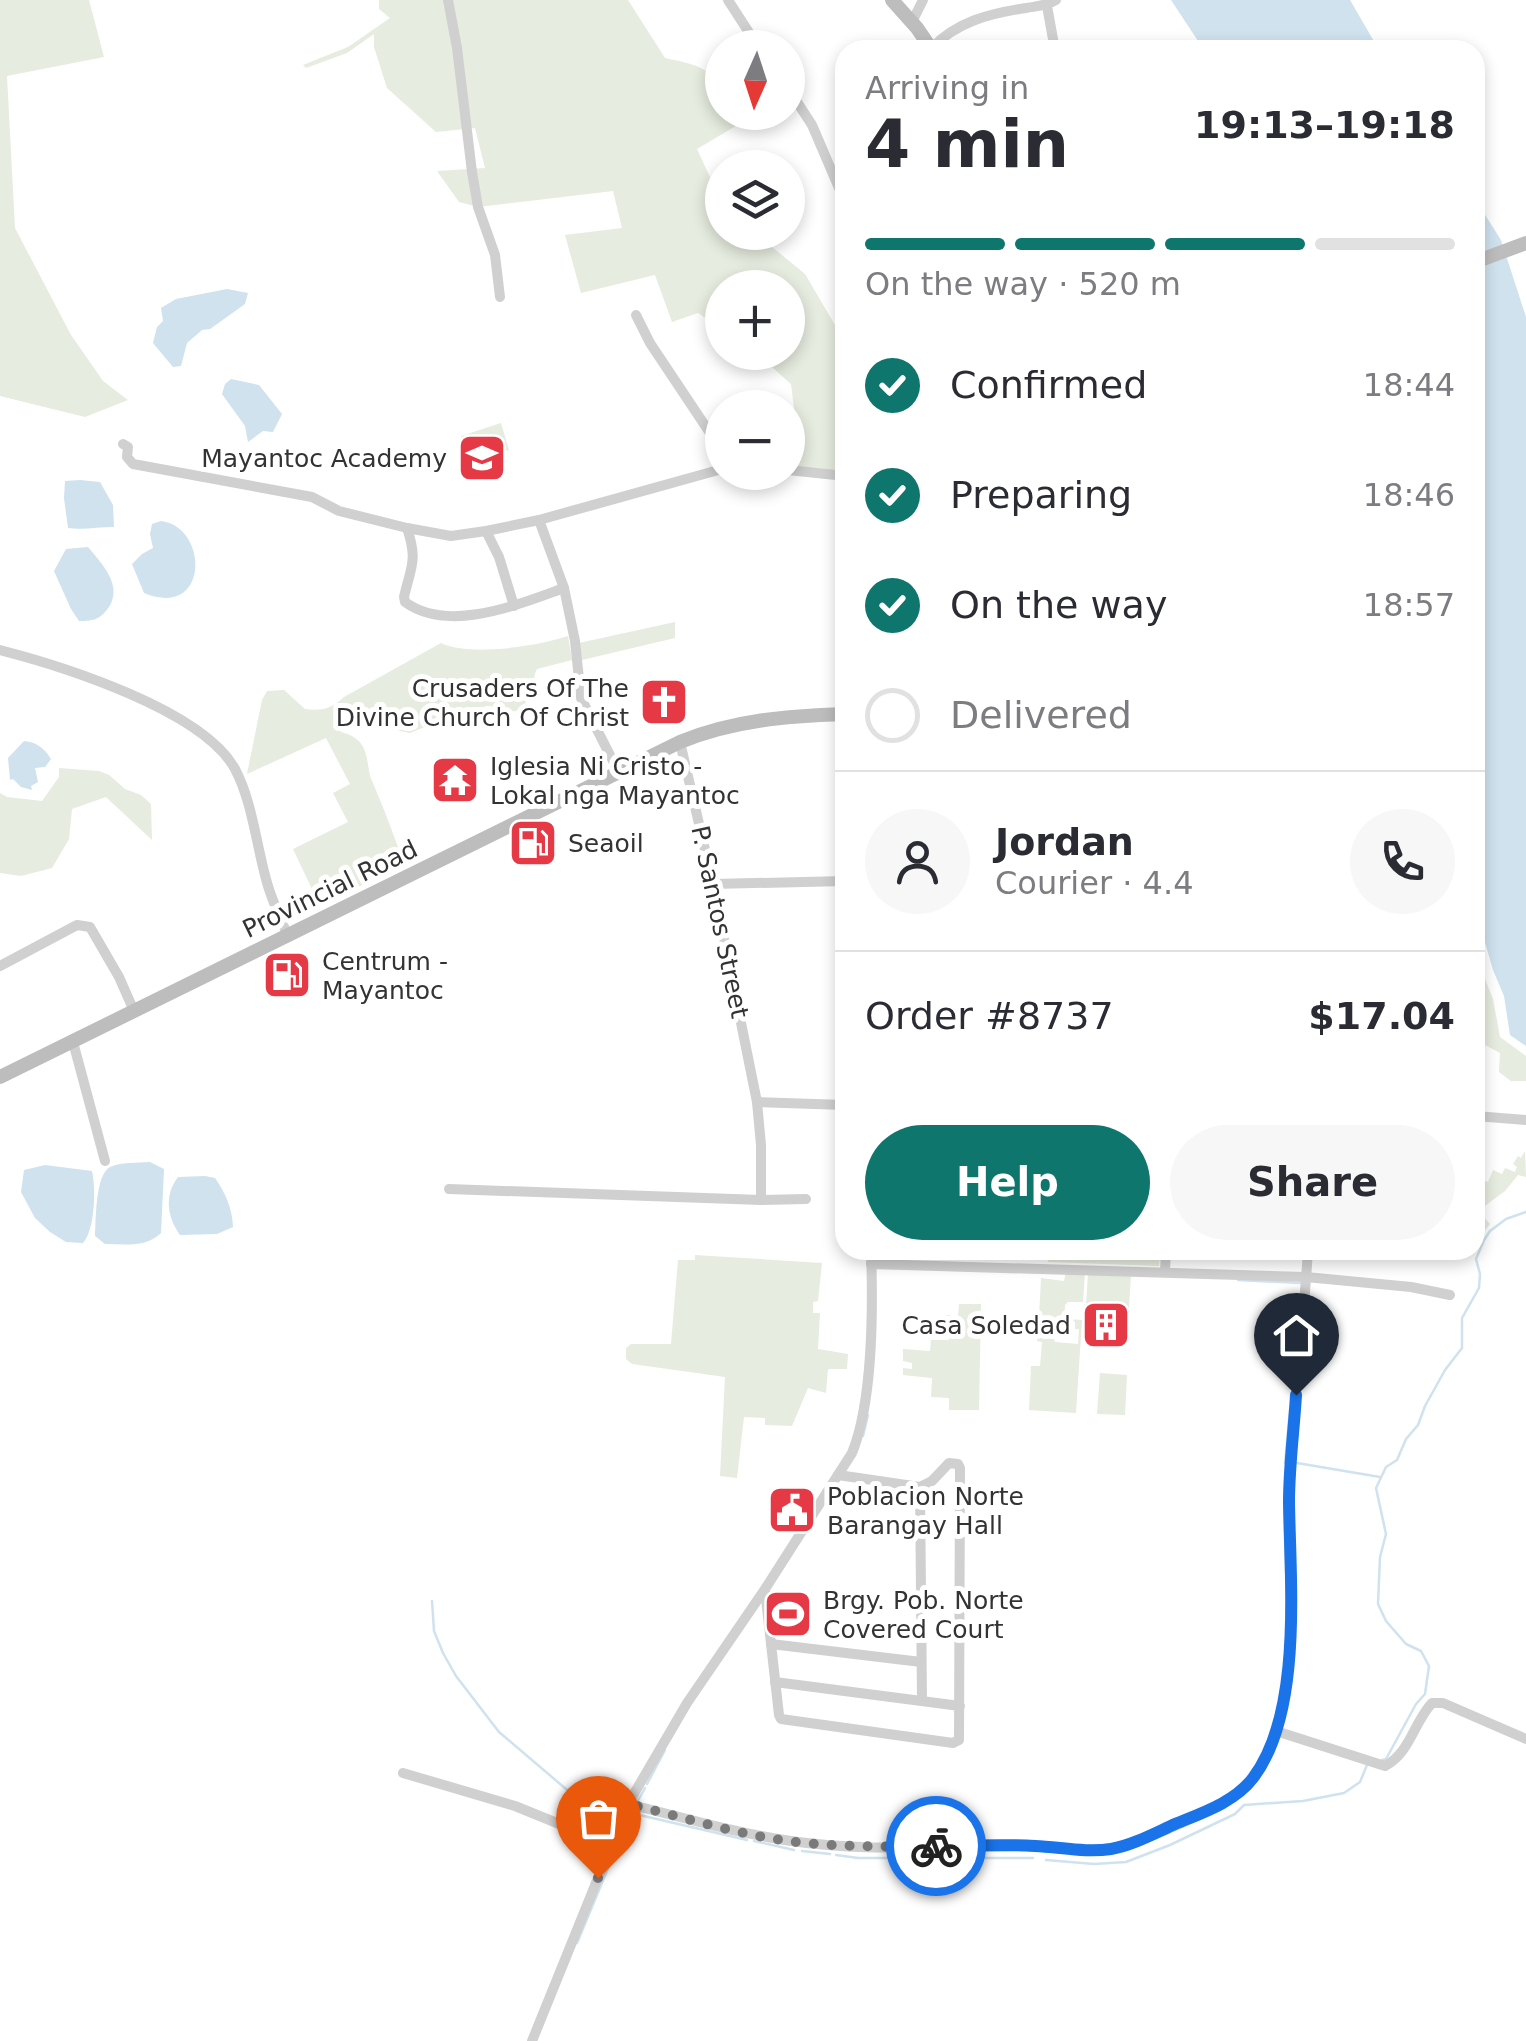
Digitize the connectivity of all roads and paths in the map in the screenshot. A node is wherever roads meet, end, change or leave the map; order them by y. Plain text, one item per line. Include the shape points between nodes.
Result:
1 (448, 0) edge
2 (728, 0) edge
3 (892, 0) edge
4 (923, 0) edge
5 (1052, 3) edge
6 (912, 22) junction
7 (748, 30) edge
8 (925, 40) edge
9 (940, 40) edge
10 (1054, 40) edge
11 (805, 114) edge
12 (835, 179) edge
13 (1526, 243) edge
14 (1485, 258) edge
15 (500, 297) dead end
16 (636, 316) dead end
17 (705, 425) edge
18 (124, 444) dead end
19 (805, 472) edge
20 (705, 474) edge
21 (835, 475) edge
22 (539, 520) junction
23 (407, 528) junction
24 (486, 531) junction
25 (564, 588) junction
26 (514, 606) junction
27 (0, 650) edge
28 (835, 715) edge
29 (680, 742) junction
30 (618, 771) junction
31 (835, 881) edge
32 (713, 884) junction
33 (288, 936) junction
34 (0, 966) edge
35 (134, 1011) junction
36 (73, 1042) junction
37 (0, 1077) edge
38 (757, 1102) junction
39 (835, 1105) edge
40 (1485, 1117) edge
41 (1526, 1120) edge
42 (106, 1161) dead end
43 (448, 1189) dead end
44 (806, 1198) dead end
45 (762, 1200) junction
46 (871, 1260) edge
47 (1166, 1260) edge
48 (1307, 1260) edge
49 (871, 1264) junction
50 (1166, 1272) junction
51 (1306, 1277) junction
52 (1450, 1296) dead end
53 (838, 1475) junction
54 (920, 1487) junction
55 (765, 1588) junction
56 (771, 1644) junction
57 (921, 1662) junction
58 (775, 1682) junction
59 (922, 1702) junction
60 (960, 1706) junction
61 (1276, 1731) junction
62 (1526, 1740) edge
63 (404, 1773) dead end
64 (628, 1804) junction
65 (612, 1845) junction
66 (532, 2041) edge

1 - 15 street via 478,207 495,255
2 - 7 street
3 - 6 main road
4 - 6 street
5 - 9 street via 966,22
5 - 10 street
6 - 8 main road
11 - 12 street
13 - 14 main road
16 - 17 street
18 - 23 street via 133,464 312,497 338,511
19 - 21 street
20 - 22 street
22 - 24 street
22 - 25 street
23 - 24 street via 450,536
23 - 26 street via 414,561 404,597 415,610 461,616
24 - 26 street
25 - 26 street
25 - 30 street via 581,698
27 - 33 street via 136,698 176,717 225,755 240,780
28 - 29 main road, Provincial Road via 744,722
29 - 30 main road, Provincial Road
29 - 32 street, P. Santos Street
30 - 33 main road, Provincial Road
31 - 32 street
32 - 38 street, P. Santos Street
33 - 35 main road, Provincial Road
34 - 35 street via 77,925 90,927
35 - 36 main road, Provincial Road
36 - 37 main road, Provincial Road
36 - 42 street
38 - 39 street
38 - 45 street, P. Santos Street
40 - 41 street
43 - 45 street
44 - 45 street
46 - 49 street
47 - 50 street
48 - 51 street
49 - 50 street
49 - 53 street via 863,1417
50 - 51 street
51 - 52 street
51 - 61 street via 1289,1496 1291,1648
53 - 54 street
53 - 55 street
54 - 57 street
54 - 60 street via 949,1463 958,1464
55 - 56 street
55 - 64 street
56 - 57 street
56 - 58 street
57 - 59 street
58 - 59 street
58 - 60 street via 781,1719 930,1740 959,1740
59 - 60 street
61 - 62 street via 1385,1766 1402,1752 1432,1703 1443,1702
61 - 64 street via 1266,1758 1240,1791 1112,1849 792,1841
63 - 65 street via 515,1806
64 - 65 street
65 - 66 street

